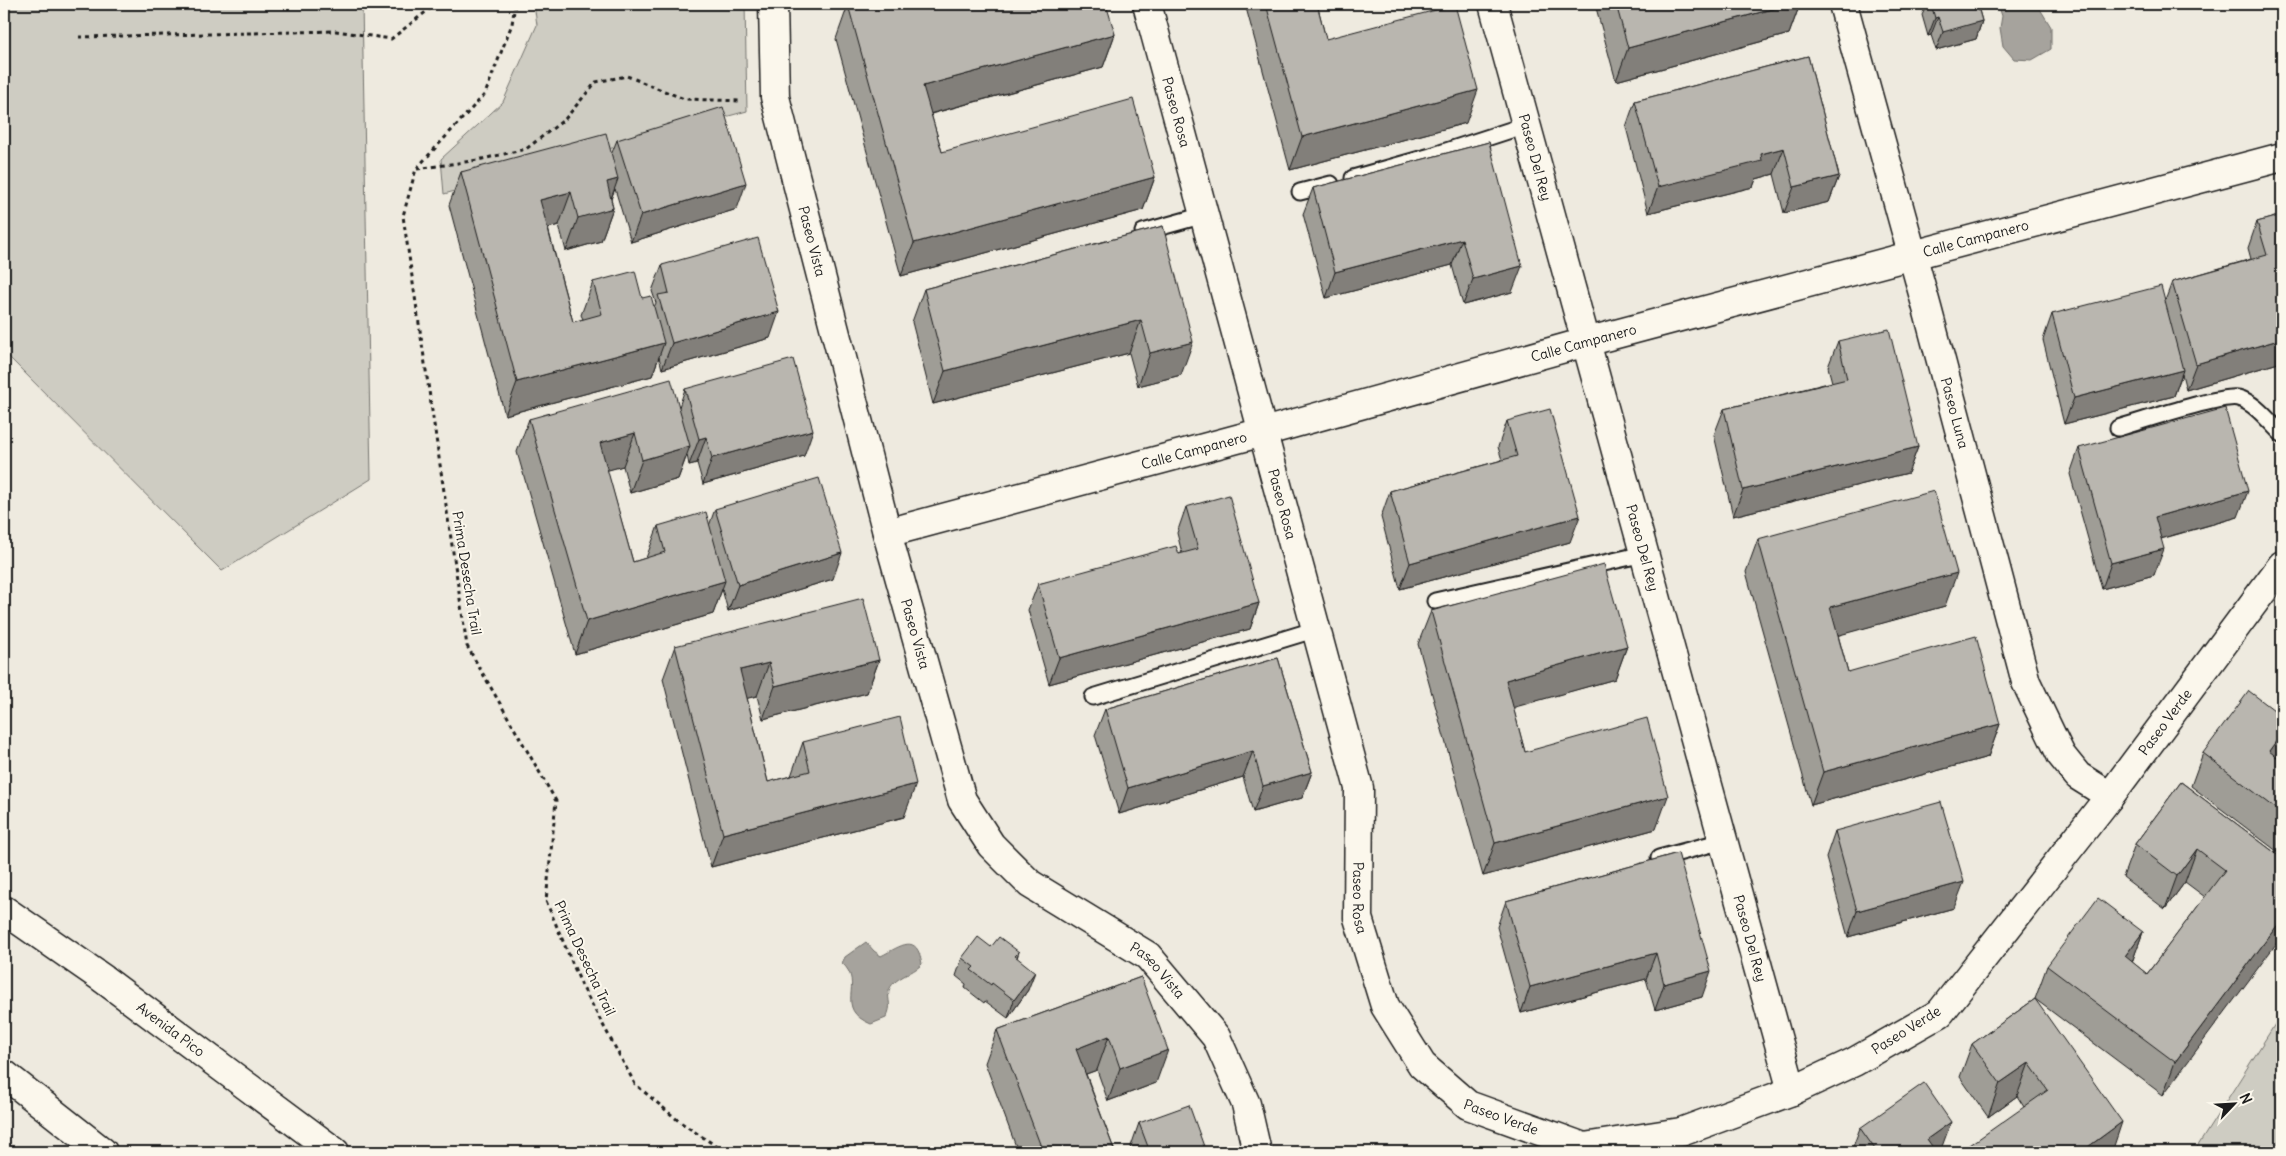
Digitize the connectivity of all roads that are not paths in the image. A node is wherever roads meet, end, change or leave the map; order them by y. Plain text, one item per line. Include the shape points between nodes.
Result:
1 (773, 4) edge
2 (1147, 4) edge
3 (1493, 4) edge
4 (1842, 4) edge
5 (1526, 125) junction
6 (2282, 157) edge
7 (1300, 192) dead end
8 (1204, 215) junction
9 (1125, 237) edge
10 (1911, 255) junction
11 (1586, 342) junction
12 (2118, 428) dead end
13 (1263, 432) junction
14 (2282, 434) edge
15 (887, 532) junction
16 (1644, 554) junction
17 (2282, 565) edge
18 (1435, 602) dead end
19 (1317, 629) junction
20 (1093, 697) dead end
21 (2110, 796) junction
22 (1723, 841) junction
23 (1648, 862) edge
24 (4, 910) edge
25 (1385, 1006) joint
26 (4, 1074) edge
27 (1792, 1091) junction
28 (103, 1152) edge
29 (335, 1152) edge
30 (1257, 1152) edge

1 - 15 street, Paseo Vista via 775,97
2 - 8 street, Paseo Rosa
3 - 5 street, Paseo Del Rey
4 - 10 street, Paseo Luna
5 - 7 lane via 1431,156
5 - 11 street, Paseo Del Rey
6 - 10 street, Calle Campanero
8 - 9 lane
8 - 13 street, Paseo Rosa
10 - 11 street, Calle Campanero
10 - 21 street, Paseo Luna via 2026,682 2062,756 2078,776
11 - 13 street, Calle Campanero
11 - 16 street, Paseo Del Rey
12 - 14 lane via 2236,398 2253,405
13 - 15 street, Calle Campanero
13 - 19 street, Paseo Rosa
15 - 30 street, Paseo Vista via 962,800 992,845 1030,884 1148,956 1216,1037 1246,1104
16 - 18 lane
16 - 22 street, Paseo Del Rey
17 - 21 street, Paseo Verde
19 - 20 lane
19 - 25 street, Paseo Rosa via 1359,788 1358,918
21 - 27 street, Paseo Verde via 1940,1013 1854,1062
22 - 23 lane
22 - 27 street, Paseo Del Rey
24 - 29 street, Avenida Pico via 102,978
25 - 27 street, Paseo Verde via 1422,1066 1468,1106 1584,1147 1681,1132
26 - 28 street

